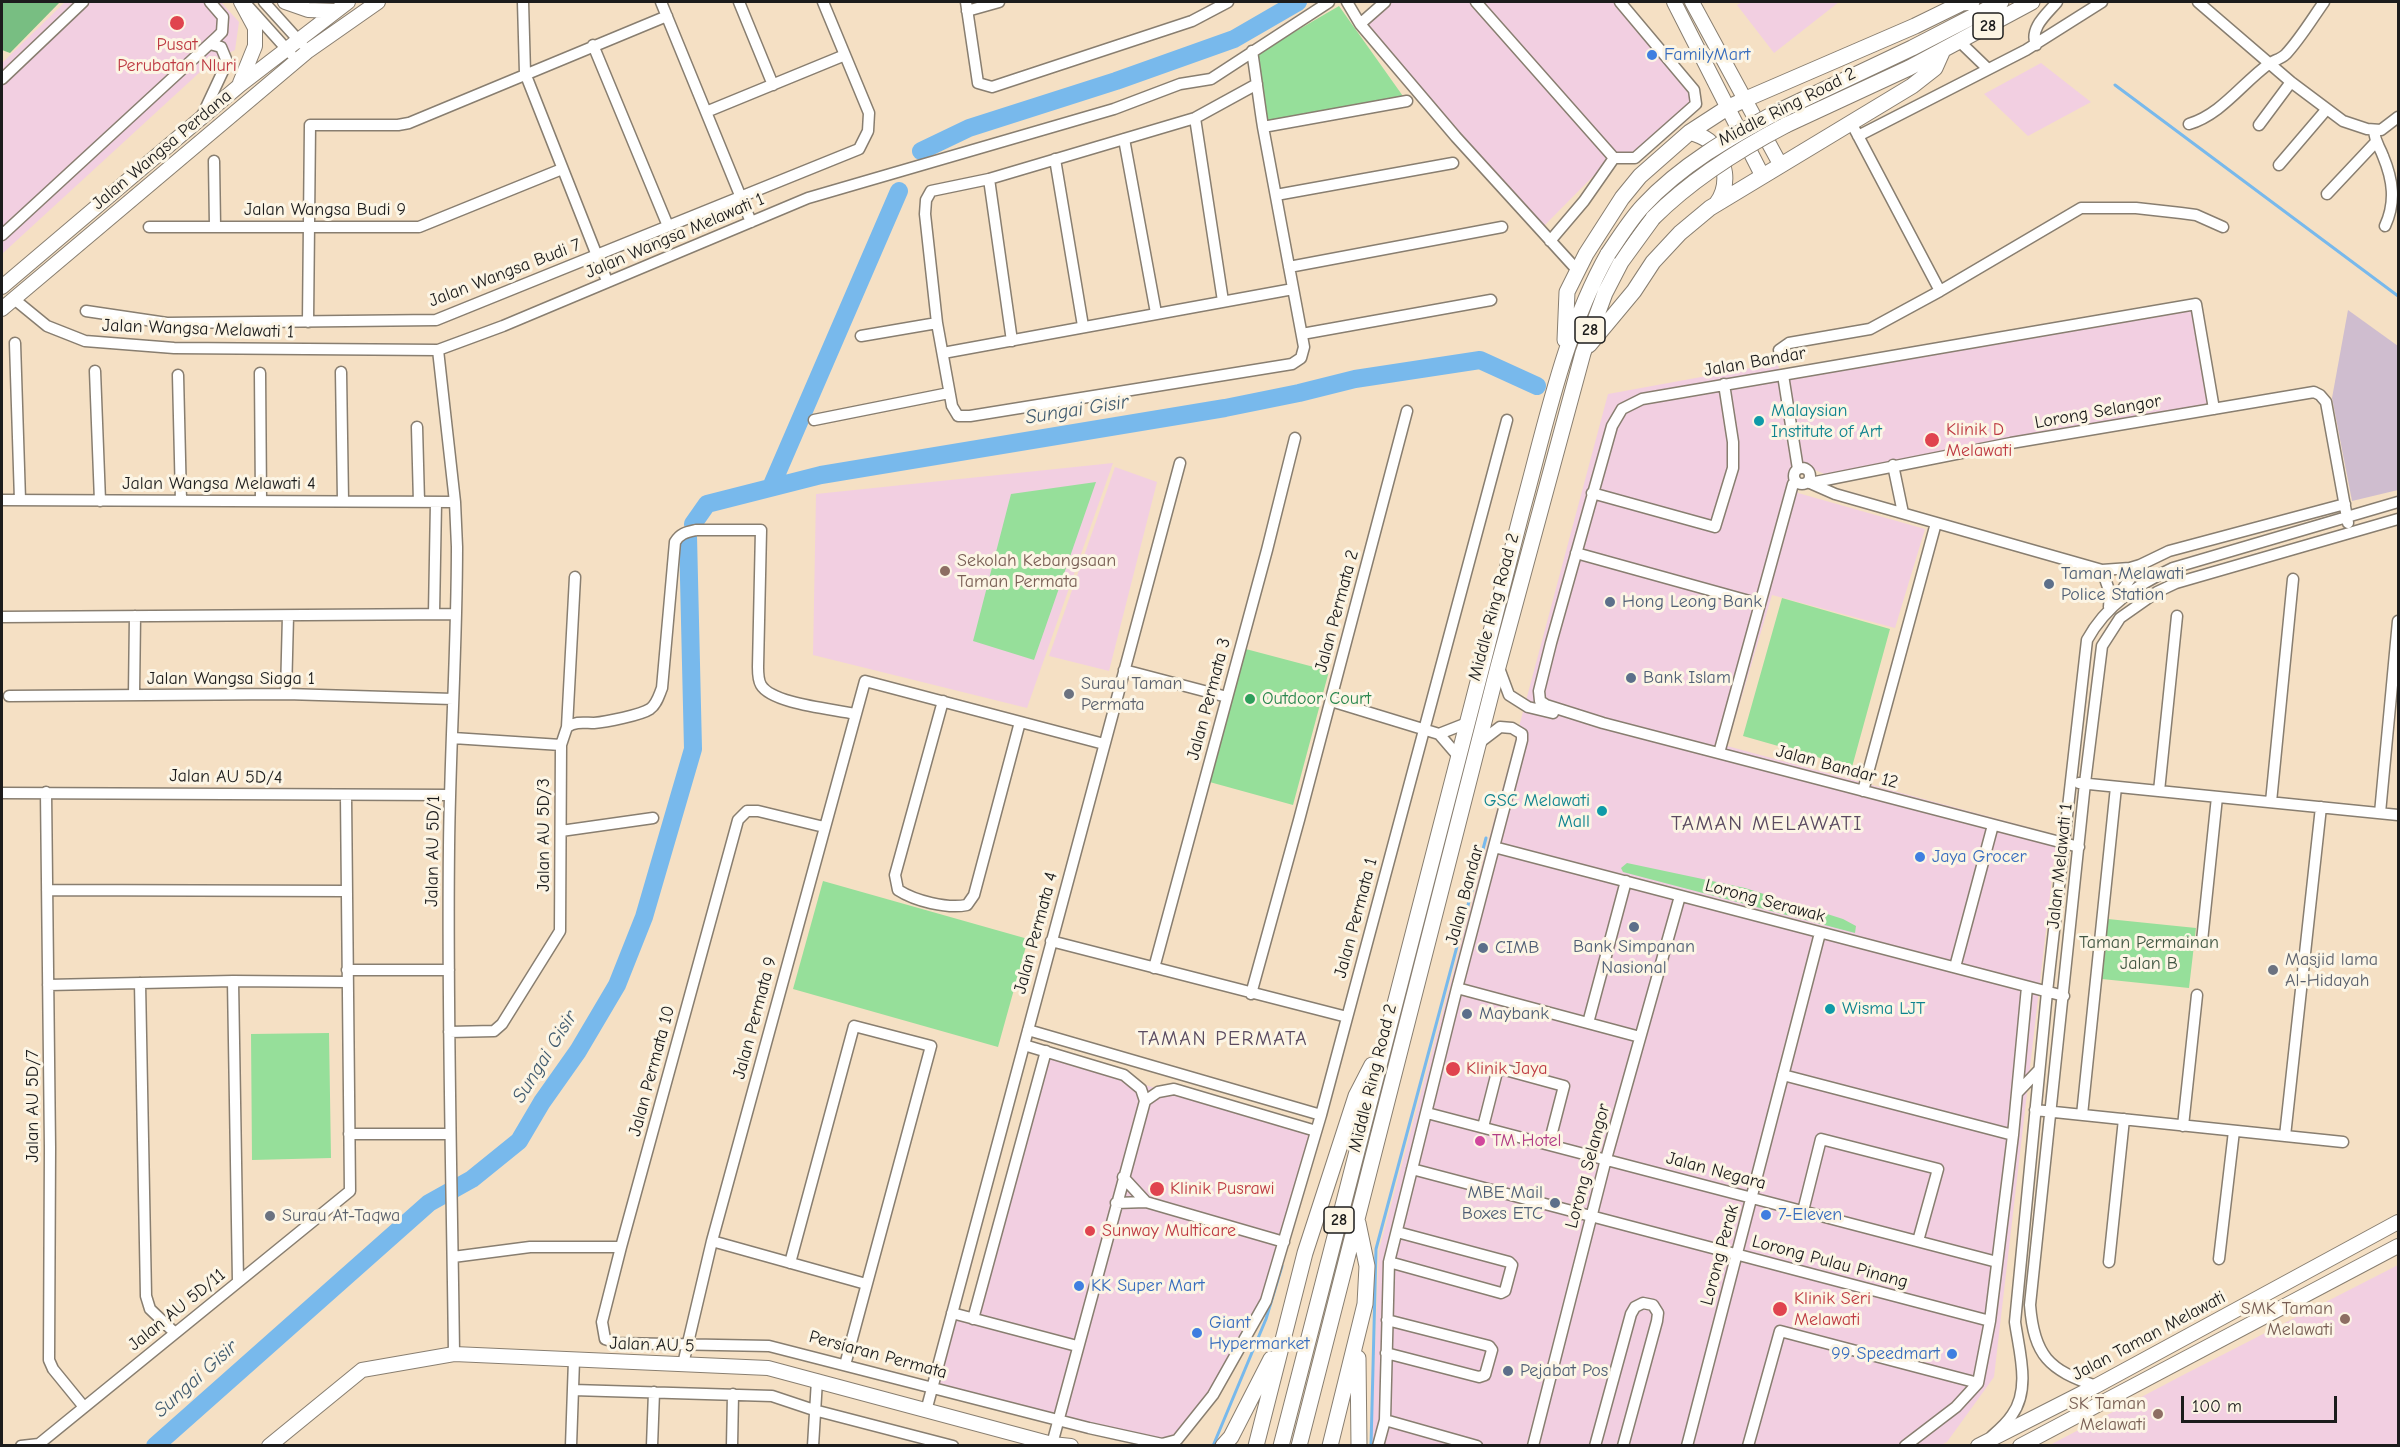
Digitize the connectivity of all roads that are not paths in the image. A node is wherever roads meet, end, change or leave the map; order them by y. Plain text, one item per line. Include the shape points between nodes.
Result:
1 (83, 2) edge
2 (210, 2) edge
3 (242, 2) edge
4 (264, 2) edge
5 (285, 2) edge
6 (348, 2) edge
7 (378, 2) edge
8 (523, 2) edge
9 (661, 2) edge
10 (739, 2) edge
11 (823, 2) edge
12 (999, 2) edge
13 (1228, 2) edge
14 (1329, 2) edge
15 (1347, 2) edge
16 (1385, 2) edge
17 (1476, 2) edge
18 (1620, 2) edge
19 (1674, 2) edge
20 (1692, 2) edge
21 (1972, 2) edge
22 (2001, 2) edge
23 (2032, 2) edge
24 (2057, 2) edge
25 (2102, 2) edge
26 (2198, 2) edge
27 (2324, 2) edge
28 (966, 6) edge
29 (336, 11) junction
30 (667, 16) junction
31 (1360, 24) junction
32 (297, 39) junction
33 (1959, 41) junction
34 (210, 44) junction
35 (594, 45) junction
36 (2036, 45) junction
37 (286, 48) junction
38 (1943, 50) junction
39 (308, 51) junction
40 (1252, 51) junction
41 (844, 55) junction
42 (297, 61) junction
43 (2270, 63) junction
44 (1988, 69) junction
45 (525, 73) junction
46 (3, 74) edge
47 (2290, 82) junction
48 (1257, 84) junction
49 (240, 85) junction
50 (773, 85) junction
51 (1746, 99) junction
52 (1407, 101) dead end
53 (1727, 108) junction
54 (2326, 110) junction
55 (706, 112) junction
56 (2398, 117) edge
57 (1195, 118) junction
58 (1783, 118) junction
59 (200, 121) junction
60 (2189, 124) dead end
61 (2259, 125) dead end
62 (1263, 127) junction
63 (1854, 129) junction
64 (2374, 130) junction
65 (1690, 132) junction
66 (1124, 139) junction
67 (2374, 143) junction
68 (1614, 158) junction
69 (1055, 159) junction
70 (214, 161) dead end
71 (1452, 163) dead end
72 (1780, 164) junction
73 (2279, 165) dead end
74 (562, 169) junction
75 (1762, 176) junction
76 (989, 179) junction
77 (2327, 194) dead end
78 (1276, 195) junction
79 (741, 197) junction
80 (1716, 204) junction
81 (751, 222) junction
82 (215, 226) junction
83 (668, 226) junction
84 (2385, 226) dead end
85 (149, 227) dead end
86 (309, 227) junction
87 (1502, 227) dead end
88 (2223, 227) dead end
89 (2, 235) edge
90 (1550, 241) junction
91 (597, 255) junction
92 (1289, 267) junction
93 (1578, 271) junction
94 (607, 281) junction
95 (2, 287) edge
96 (1293, 289) junction
97 (1940, 291) junction
98 (14, 299) junction
99 (1491, 300) dead end
100 (1223, 301) junction
101 (2, 309) edge
102 (86, 311) dead end
103 (1156, 313) junction
104 (308, 322) junction
105 (937, 323) junction
106 (1083, 326) junction
107 (1302, 334) junction
108 (861, 336) dead end
109 (1012, 340) junction
110 (15, 343) dead end
111 (438, 350) junction
112 (1779, 350) dead end
113 (942, 353) junction
114 (1583, 353) junction
115 (1564, 358) junction
116 (96, 371) dead end
117 (341, 372) dead end
118 (260, 373) dead end
119 (178, 375) dead end
120 (1783, 375) junction
121 (1724, 384) junction
122 (949, 393) junction
123 (2214, 409) junction
124 (1407, 411) dead end
125 (814, 420) dead end
126 (1507, 420) dead end
127 (417, 427) dead end
128 (1295, 438) dead end
129 (1180, 464) dead end
130 (1893, 465) junction
131 (1803, 479) junction
132 (1592, 493) junction
133 (2, 500) edge
134 (20, 500) junction
135 (100, 501) junction
136 (181, 501) junction
137 (261, 501) junction
138 (342, 501) junction
139 (419, 502) junction
140 (436, 502) junction
141 (455, 502) junction
142 (2398, 502) edge
143 (2345, 504) junction
144 (1903, 513) junction
145 (2347, 517) junction
146 (2398, 519) edge
147 (1935, 523) junction
148 (2350, 533) junction
149 (2231, 534) junction
150 (2253, 545) junction
151 (1576, 553) junction
152 (2140, 565) junction
153 (2102, 570) junction
154 (575, 577) dead end
155 (2293, 579) dead end
156 (1760, 604) junction
157 (2109, 609) junction
158 (434, 614) junction
159 (456, 614) junction
160 (135, 616) junction
161 (288, 616) junction
162 (2177, 616) dead end
163 (2, 617) edge
164 (2398, 621) edge
165 (1498, 667) junction
166 (1124, 670) junction
167 (286, 694) junction
168 (134, 695) junction
169 (9, 696) dead end
170 (1539, 696) junction
171 (1227, 697) junction
172 (453, 699) junction
173 (944, 701) junction
174 (1330, 701) junction
175 (1518, 701) junction
176 (855, 714) junction
177 (1020, 722) junction
178 (1467, 723) junction
179 (1603, 723) junction
180 (567, 728) junction
181 (1425, 729) junction
182 (1439, 734) junction
183 (453, 738) junction
184 (1479, 743) junction
185 (1104, 744) junction
186 (561, 745) junction
187 (1719, 753) junction
188 (1458, 756) junction
189 (2070, 782) junction
190 (2085, 783) junction
191 (2115, 787) junction
192 (1863, 791) junction
193 (2159, 791) junction
194 (46, 792) junction
195 (2, 793) edge
196 (450, 795) junction
197 (346, 796) junction
198 (2217, 797) junction
199 (2271, 802) junction
200 (2321, 807) junction
201 (2380, 813) junction
202 (2398, 815) edge
203 (653, 818) dead end
204 (1993, 825) junction
205 (824, 827) junction
206 (561, 831) junction
207 (2063, 843) junction
208 (1494, 847) junction
209 (2079, 847) junction
210 (1626, 881) junction
211 (47, 890) junction
212 (346, 891) junction
213 (1680, 896) junction
214 (1820, 933) junction
215 (1051, 941) junction
216 (2202, 941) dead end
217 (1955, 967) junction
218 (1154, 968) junction
219 (347, 970) junction
220 (449, 970) junction
221 (233, 981) junction
222 (347, 982) junction
223 (140, 983) junction
224 (48, 985) junction
225 (2027, 987) junction
226 (1457, 988) junction
227 (2047, 992) junction
228 (1251, 993) junction
229 (2197, 995) dead end
230 (2064, 996) junction
231 (1347, 1017) junction
232 (1588, 1023) junction
233 (1028, 1030) junction
234 (449, 1032) junction
235 (1640, 1037) junction
236 (1385, 1041) junction
237 (1024, 1045) junction
238 (1046, 1051) junction
239 (2039, 1070) junction
240 (1783, 1075) junction
241 (2017, 1093) junction
242 (1145, 1101) junction
243 (2035, 1110) junction
244 (2052, 1112) junction
245 (1427, 1113) junction
246 (1321, 1115) junction
247 (2082, 1115) junction
248 (2124, 1119) junction
249 (2183, 1126) junction
250 (1483, 1127) junction
251 (1316, 1131) junction
252 (2234, 1131) junction
253 (349, 1134) junction
254 (450, 1134) junction
255 (2013, 1136) junction
256 (2285, 1137) junction
257 (2343, 1143) dead end
258 (1549, 1144) junction
259 (1606, 1159) junction
260 (1412, 1169) junction
261 (1123, 1177) junction
262 (1752, 1198) junction
263 (1146, 1202) junction
264 (1116, 1203) junction
265 (1803, 1211) junction
266 (1591, 1216) junction
267 (1357, 1218) junction
268 (2398, 1222) edge
269 (1397, 1232) junction
270 (712, 1241) junction
271 (1918, 1241) junction
272 (1284, 1242) junction
273 (2398, 1246) edge
274 (621, 1247) junction
275 (1737, 1255) junction
276 (453, 1257) junction
277 (2219, 1259) dead end
278 (1997, 1262) junction
279 (2109, 1262) dead end
280 (790, 1263) junction
281 (1389, 1263) junction
282 (238, 1281) junction
283 (866, 1284) junction
284 (952, 1313) junction
285 (973, 1319) junction
286 (1387, 1320) junction
287 (1990, 1321) junction
288 (175, 1333) junction
289 (1283, 1336) junction
290 (1358, 1337) junction
291 (687, 1342) junction
292 (1077, 1346) junction
293 (1386, 1353) junction
294 (454, 1354) junction
295 (574, 1360) junction
296 (683, 1364) junction
297 (845, 1365) junction
298 (817, 1380) junction
299 (1978, 1383) junction
300 (2096, 1386) junction
301 (932, 1388) junction
302 (573, 1390) junction
303 (654, 1392) junction
304 (733, 1394) junction
305 (84, 1407) junction
306 (814, 1410) junction
307 (926, 1411) junction
308 (1058, 1420) junction
309 (1262, 1420) junction
310 (1385, 1420) junction
311 (1330, 1442) edge
312 (1983, 1443) edge
313 (1053, 1445) edge
314 (21, 1446) edge
315 (269, 1446) edge
316 (571, 1446) edge
317 (652, 1446) edge
318 (732, 1446) edge
319 (813, 1446) edge
320 (953, 1446) edge
321 (1071, 1446) edge
322 (1223, 1446) edge
323 (1256, 1446) edge
324 (1265, 1446) edge
325 (1281, 1446) edge
326 (1299, 1446) edge
327 (1359, 1446) edge
328 (1378, 1446) edge
329 (1477, 1446) edge
330 (1533, 1446) edge
331 (1595, 1446) edge
332 (1623, 1446) edge
333 (1687, 1446) edge
334 (1748, 1446) edge
335 (1905, 1446) edge
336 (2020, 1446) edge

1 - 46 street
2 - 34 street via 223,17 222,32
3 - 37 street
3 - 49 main road via 255,28 255,46
4 - 32 street
5 - 29 main road via 309,10
6 - 29 main road, Jalan Wangsa Perdana
7 - 39 main road, Jalan Wangsa Perdana
8 - 45 street
9 - 30 street
10 - 50 street
11 - 41 street
12 - 28 street
13 - 28 street via 1192,21 992,87 978,83
14 - 40 street, Jalan Wangsa Melawati 1
15 - 31 street
16 - 31 street
17 - 68 street
18 - 68 street via 1694,90 1696,104 1635,158
19 - 53 main road
20 - 51 main road
21 - 51 highway via 1962,3
22 - 58 highway, Middle Ring Road 2 / 28
23 - 33 highway, Middle Ring Road 2 / 28
24 - 36 street via 2035,30
25 - 36 street
26 - 43 street
27 - 43 street via 2284,56
29 - 32 main road, Jalan Wangsa Perdana
30 - 35 street
30 - 55 street
31 - 90 street
32 - 37 main road, Jalan Wangsa Perdana
32 - 39 street
33 - 38 highway, Middle Ring Road 2 / 28
33 - 44 street
34 - 59 street via 221,47 226,59
34 - 89 street
35 - 45 street
35 - 83 street
36 - 44 street
37 - 42 street
37 - 49 main road, Jalan Wangsa Perdana
38 - 58 highway, Middle Ring Road 2 / 28
38 - 63 highway via 1935,68
39 - 42 main road, Jalan Wangsa Perdana
40 - 48 street
40 - 81 street, Jalan Wangsa Melawati 1 via 1211,79 1180,84 1114,109 808,198
41 - 50 street
41 - 79 street, Jalan Wangsa Budi 7 via 868,113 868,131 859,149
42 - 98 main road, Jalan Wangsa Perdana
43 - 47 street
43 - 60 street via 2213,113
44 - 63 street
45 - 74 street
45 - 86 street via 403,125 310,125
47 - 54 street
47 - 61 street
48 - 57 street
48 - 62 street
49 - 59 main road, Jalan Wangsa Perdana
50 - 55 street
51 - 53 highway
51 - 72 main road
52 - 62 street
53 - 65 highway
53 - 75 main road
54 - 64 street via 2351,124
54 - 73 street
55 - 79 street
56 - 64 street via 2381,130
57 - 66 street
57 - 100 street
58 - 114 highway, Middle Ring Road 2 / 28, bridge via 1710,170 1653,218 1621,262
58 - 115 highway, Middle Ring Road 2 / 28, bridge via 1722,143 1642,207 1590,286
59 - 95 main road, Jalan Wangsa Perdana
62 - 78 street
63 - 72 highway
63 - 97 street
64 - 67 street
65 - 80 highway via 1712,143 1726,175 1726,186
65 - 93 highway via 1640,176 1607,220
66 - 69 street
66 - 103 street
67 - 77 street
67 - 84 street via 2392,180 2391,213
68 - 90 street
69 - 76 street
69 - 106 street
70 - 82 street
71 - 78 street
72 - 75 highway
74 - 86 street, Jalan Wangsa Budi 9 via 420,227
74 - 91 street
75 - 80 highway
76 - 105 street via 931,191 926,200
76 - 109 street
78 - 92 street
79 - 81 street
79 - 83 street, Jalan Wangsa Budi 7
80 - 114 highway via 1680,233 1653,262
81 - 94 street, Jalan Wangsa Melawati 1
82 - 85 street, Jalan Wangsa Budi 9
82 - 86 street, Jalan Wangsa Budi 9
83 - 91 street, Jalan Wangsa Budi 7
86 - 104 street
87 - 92 street
88 - 97 street via 2196,215 2136,208 2081,208
90 - 93 street
91 - 94 street
91 - 104 street, Jalan Wangsa Budi 7 via 436,320
92 - 96 street
93 - 115 highway via 1567,292
94 - 111 street, Jalan Wangsa Melawati 1
96 - 100 street
96 - 107 street
97 - 112 street via 1870,329 1790,343
98 - 101 main road, Jalan Wangsa Perdana
98 - 111 street, Jalan Wangsa Melawati 1 via 47,326 85,341 174,348
99 - 107 street
100 - 103 street
102 - 104 street, Jalan Wangsa Budi 7 via 167,323
103 - 106 street
105 - 108 street
105 - 113 street
106 - 109 street
107 - 122 street via 1301,358 1292,364 958,416
109 - 113 street
110 - 134 street
111 - 141 street, Jalan AU 5D/1
113 - 122 street
114 - 165 highway, Middle Ring Road 2 / 28
115 - 178 highway, Middle Ring Road 2 / 28
116 - 135 street
117 - 138 street
118 - 137 street
119 - 136 street
120 - 121 street, Jalan Bandar
120 - 123 street, Jalan Bandar via 2196,304
120 - 131 street
121 - 132 street, Jalan Bandar via 1642,399 1622,409 1612,426
121 - 132 street via 1733,468 1715,527
122 - 125 street
123 - 130 street, Lorong Selangor
123 - 143 street, Lorong Selangor via 2314,392 2320,395 2326,402
124 - 174 street, Jalan Permata 2
126 - 181 street, Jalan Permata 1
127 - 139 street
128 - 171 street, Jalan Permata 3
129 - 166 street, Jalan Permata 4
130 - 131 street, Lorong Selangor
130 - 144 street
131 - 144 street via 1834,494
131 - 156 street via 1794,484
132 - 151 street, Jalan Bandar
133 - 134 street, Jalan Wangsa Melawati 4
134 - 135 street, Jalan Wangsa Melawati 4
135 - 136 street, Jalan Wangsa Melawati 4
136 - 137 street, Jalan Wangsa Melawati 4
137 - 138 street, Jalan Wangsa Melawati 4
138 - 139 street, Jalan Wangsa Melawati 4
139 - 140 street, Jalan Wangsa Melawati 4
140 - 141 street, Jalan Wangsa Melawati 4
140 - 158 street
141 - 159 street, Jalan AU 5D/1
142 - 145 street, Jalan Melawati 1
143 - 145 street
143 - 149 street
144 - 147 street
145 - 148 street
145 - 150 street, Jalan Melawati 1
146 - 148 street, Jalan Melawati 1
147 - 153 street
147 - 192 street
148 - 190 street, Jalan Melawati 1 via 2176,583 2120,618 2102,646
149 - 150 street
149 - 152 street via 2169,551
150 - 157 street, Jalan Melawati 1 via 2174,568 2141,585
151 - 156 street
151 - 170 street, Jalan Bandar
152 - 153 street
152 - 157 street
153 - 157 street via 2110,593
154 - 180 street, Jalan AU 5D/3
155 - 199 street
156 - 187 street
157 - 189 street, Jalan Melawati 1 via 2087,640
158 - 159 street
158 - 161 street
159 - 172 street, Jalan AU 5D/1
160 - 161 street
160 - 163 street
160 - 168 street
161 - 167 street
162 - 193 street
164 - 201 street
165 - 175 street via 1509,695
165 - 184 highway, Middle Ring Road 2 / 28
166 - 171 street
166 - 185 street, Jalan Permata 4
167 - 168 street, Jalan Wangsa Siaga 1
167 - 172 street, Jalan Wangsa Siaga 1
168 - 169 street, Jalan Wangsa Siaga 1
170 - 175 street
170 - 179 street via 1546,705
171 - 218 street, Jalan Permata 3
172 - 183 street, Jalan AU 5D/1
173 - 176 street, Jalan Permata 9 via 865,681
173 - 177 street
173 - 177 street via 895,875 898,890 907,896 955,908 967,905 974,895
174 - 181 street
174 - 228 street, Jalan Permata 2
175 - 179 street via 1580,721
176 - 180 street via 784,700 762,687 758,667 760,530 696,530 679,536 673,552 662,688 657,701 641,712
176 - 205 street, Jalan Permata 9
177 - 185 street
178 - 182 street
178 - 188 highway, Middle Ring Road 2 / 28
179 - 187 street, Jalan Bandar 12
180 - 186 street, Jalan AU 5D/3
181 - 182 street
181 - 231 street, Jalan Permata 1
182 - 188 street
183 - 186 street
183 - 196 street, Jalan AU 5D/1
184 - 208 street, Jalan Bandar via 1500,727 1522,734
184 - 267 highway, Middle Ring Road 2 / 28
185 - 215 street, Jalan Permata 4
186 - 206 street, Jalan AU 5D/3
187 - 192 street, Jalan Bandar 12
188 - 236 highway, Middle Ring Road 2 / 28
189 - 190 street
189 - 207 street, Jalan Melawati 1
190 - 191 street
190 - 209 street, Jalan Melawati 1
191 - 193 street
191 - 247 street
192 - 204 street, Jalan Bandar 12
193 - 198 street
194 - 195 street, Jalan AU 5D/4
194 - 197 street, Jalan AU 5D/4
194 - 211 street, Jalan AU 5D/7
196 - 197 street, Jalan AU 5D/4
196 - 220 street, Jalan AU 5D/1
197 - 212 street
198 - 199 street
198 - 216 street
199 - 200 street
200 - 201 street
200 - 256 street
201 - 202 street
203 - 206 street
204 - 207 street, Jalan Bandar 12
204 - 217 street
205 - 270 street, Jalan Permata 9
205 - 274 street, Jalan Permata 10 via 758,811 747,811 738,820
206 - 234 street, Jalan AU 5D/3 via 560,932 502,1024 494,1031
207 - 209 street, Jalan Bandar 12
207 - 227 street, Jalan Melawati 1
208 - 210 street, Lorong Serawak
208 - 226 street, Jalan Bandar
209 - 230 street, Jalan Melawati 1
210 - 213 street, Lorong Serawak
210 - 232 street
211 - 212 street
211 - 224 street, Jalan AU 5D/7
212 - 219 street
213 - 214 street, Lorong Serawak
213 - 235 street, Lorong Selangor
214 - 217 street, Lorong Serawak
214 - 240 street, Lorong Perak
215 - 218 street
215 - 233 street, Jalan Permata 4
217 - 225 street, Lorong Serawak
218 - 228 street
219 - 220 street
219 - 222 street
220 - 234 street, Jalan AU 5D/1
221 - 222 street
221 - 223 street
221 - 282 street
222 - 253 street
223 - 224 street
223 - 288 street via 146,1296 150,1310
224 - 305 street, Jalan AU 5D/7 via 49,1360
225 - 227 street, Lorong Serawak
225 - 241 street
226 - 232 street
226 - 245 street, Jalan Bandar
227 - 230 street, Lorong Serawak
227 - 239 street, Jalan Melawati 1
228 - 231 street
229 - 249 street
230 - 244 street, Jalan Melawati 1
231 - 246 street, Jalan Permata 1
232 - 235 street
233 - 237 street, Jalan Permata 4
233 - 246 street
234 - 254 street, Jalan AU 5D/1
235 - 259 street, Lorong Selangor
236 - 289 highway via 1356,1096 1305,1253
236 - 325 highway, Middle Ring Road 2 / 28
237 - 238 street
237 - 284 street, Jalan Permata 4
238 - 242 street via 1124,1075 1142,1091
238 - 285 street
239 - 241 street
239 - 243 street, Jalan Melawati 1
240 - 255 street
240 - 262 street, Lorong Perak
241 - 255 street
242 - 251 street via 1158,1092 1174,1089
242 - 261 street
243 - 244 street
243 - 312 street, Jalan Melawati 1 via 2015,1322 2023,1373 2021,1395 2013,1414
244 - 247 street
244 - 300 street, Jalan Melawati 1 via 2031,1323 2036,1340 2055,1368
245 - 250 street, Jalan Negara
245 - 260 street, Jalan Bandar
246 - 251 street, Jalan Permata 1
247 - 248 street
248 - 249 street
248 - 279 street
249 - 252 street
250 - 258 street, Jalan Negara
250 - 258 street via 1498,1068 1564,1086
251 - 272 street, Jalan Permata 1
252 - 256 street
252 - 277 street
253 - 254 street
253 - 282 street, Jalan AU 5D/11 via 350,1191
254 - 276 street, Jalan AU 5D/1
255 - 278 street
256 - 257 street
258 - 259 street, Jalan Negara
259 - 262 street, Jalan Negara
259 - 266 street, Lorong Selangor
260 - 266 street, Lorong Pulau Pinang
260 - 269 street, Jalan Bandar
261 - 263 street
261 - 264 street
262 - 265 street, Jalan Negara
262 - 275 street, Lorong Perak
263 - 264 street
263 - 272 street
264 - 292 street
265 - 271 street, Jalan Negara
265 - 271 street via 1821,1139 1938,1169
266 - 275 street, Lorong Pulau Pinang
266 - 330 street, Lorong Selangor
267 - 290 highway via 1367,1266
267 - 326 highway, Middle Ring Road 2 / 28
268 - 300 main road, Jalan Taman Melawati
269 - 281 street, Jalan Bandar
269 - 281 street via 1512,1265 1501,1293
270 - 280 street
270 - 291 street, Jalan Permata 9
271 - 278 street, Jalan Negara
272 - 308 street, Persiaran Permata via 1266,1301 1213,1395 1177,1440 1162,1444
273 - 336 main road, Jalan Taman Melawati
274 - 276 street via 531,1247
274 - 291 street, Jalan Permata 10 via 602,1322 605,1339 617,1343
275 - 287 street, Lorong Pulau Pinang
275 - 333 street, Lorong Perak
276 - 294 street, Jalan AU 5D/1
278 - 287 street
280 - 283 street
280 - 283 street via 854,1026 931,1046
281 - 286 street, Jalan Bandar
282 - 288 street, Jalan AU 5D/11
283 - 297 street
284 - 285 street
284 - 301 street, Jalan Permata 4
285 - 292 street
286 - 293 street, Jalan Bandar
286 - 293 street via 1489,1346 1492,1350 1485,1376 1479,1377
287 - 299 street
288 - 305 street, Jalan AU 5D/11
289 - 309 highway
289 - 322 highway
290 - 311 highway
290 - 327 highway
291 - 296 street, Jalan Permata 9
291 - 297 street, Persiaran Permata via 769,1346
292 - 308 street
293 - 310 street, Jalan Bandar
294 - 295 main road, Jalan AU 5
294 - 315 main road, Jalan AU 5 via 362,1370
295 - 296 main road, Jalan AU 5
295 - 302 street
296 - 298 main road, Jalan AU 5 via 768,1368
297 - 301 street, Persiaran Permata
298 - 306 street
298 - 307 main road, Jalan AU 5
299 - 334 street via 1780,1331
299 - 335 street via 1956,1407
300 - 312 main road, Jalan Taman Melawati
301 - 307 street, Jalan Permata 4
301 - 308 street, Persiaran Permata
302 - 303 street
302 - 316 street
303 - 304 street
303 - 317 street
304 - 306 street via 772,1396
304 - 318 street
305 - 314 street, Jalan AU 5D/11 via 39,1444
306 - 319 street
306 - 320 street
307 - 313 main road, Jalan AU 5
308 - 313 street
309 - 323 highway
309 - 324 highway
310 - 328 street, Jalan Bandar
310 - 329 street
313 - 321 main road
331 - 332 street via 1631,1314 1643,1303 1653,1305 1658,1320

